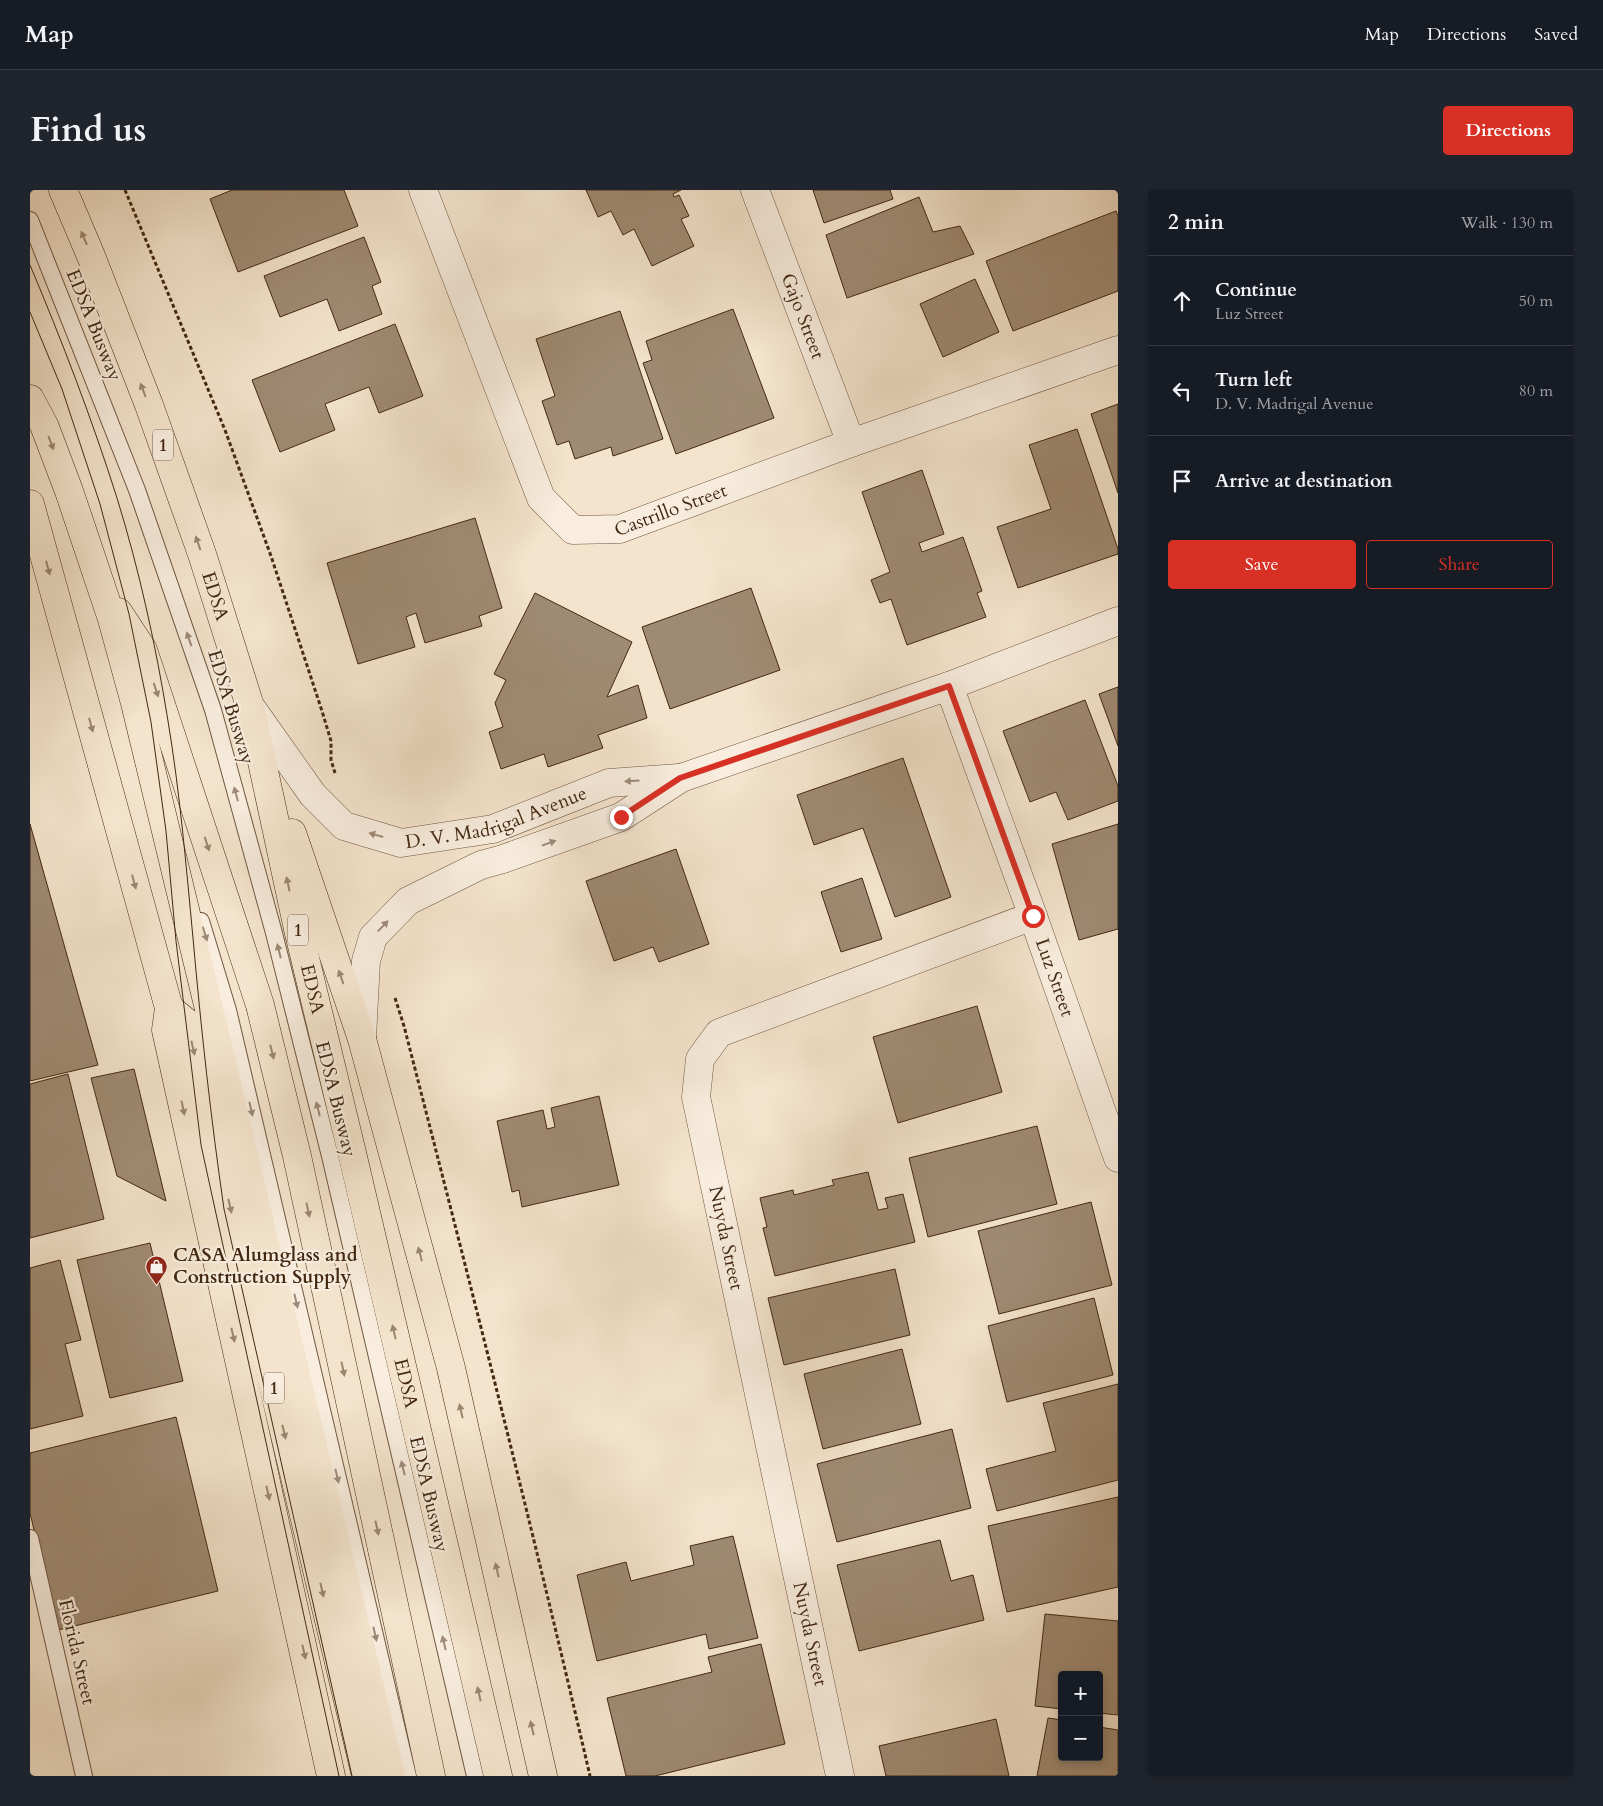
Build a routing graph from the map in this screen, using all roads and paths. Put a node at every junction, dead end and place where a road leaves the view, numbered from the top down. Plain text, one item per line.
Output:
1 (63, 190) edge
2 (125, 190) edge
3 (423, 190) edge
4 (755, 190) edge
5 (30, 220) edge
6 (1118, 350) edge
7 (30, 399) edge
8 (852, 443) junction
9 (30, 504) edge
10 (101, 586) junction
11 (1118, 621) edge
12 (949, 686) junction
13 (250, 706) junction
14 (336, 776) dead end
15 (680, 778) junction
16 (1033, 916) junction
17 (393, 992) dead end
18 (219, 1011) junction
19 (362, 1039) junction
20 (341, 1154) junction
21 (1118, 1158) edge
22 (237, 1290) junction
23 (30, 1538) edge
24 (84, 1776) edge
25 (331, 1776) edge
26 (366, 1776) edge
27 (391, 1776) edge
28 (408, 1776) edge
29 (431, 1776) edge
30 (475, 1776) edge
31 (498, 1776) edge
32 (543, 1776) edge
33 (590, 1776) edge
34 (840, 1776) edge

13 -> 1 highway, EDSA / 1
2 - 14 path
3 - 8 street, Castrillo Street
4 - 8 street, Gajo Street
20 -> 5 lane, EDSA Busway
6 - 8 street, Castrillo Street
7 -> 10 highway, 1
9 -> 22 highway, 1
10 -> 18 highway, 1
10 -> 29 highway
11 - 12 street, D. V. Madrigal Avenue
12 - 15 street, D. V. Madrigal Avenue
12 - 16 street, Luz Street
15 -> 13 street, D. V. Madrigal Avenue
19 -> 13 highway, 1
20 -> 13 highway, EDSA / 1
19 -> 15 street, D. V. Madrigal Avenue
16 - 21 street, Luz Street
16 - 34 street, Nuyda Street
17 - 33 path
18 -> 27 highway, 1
18 -> 28 lane
32 -> 19 highway, 1
30 -> 20 lane, EDSA Busway
31 -> 20 highway, EDSA / 1
22 -> 25 highway, 1
22 -> 26 highway, 1
23 - 24 lane, Florida Street

